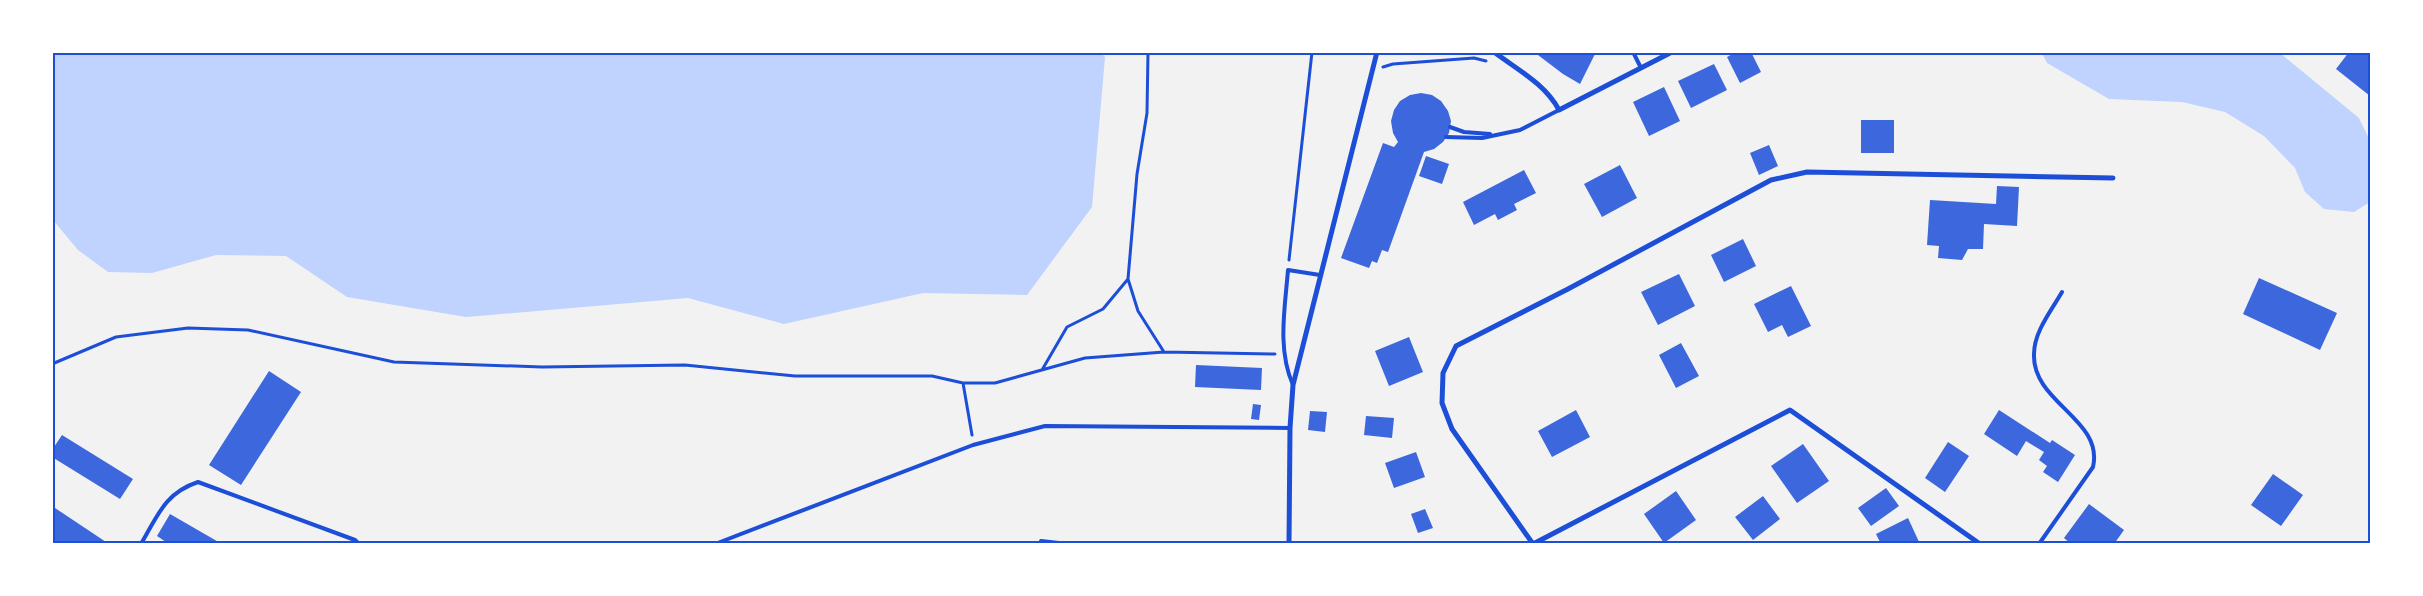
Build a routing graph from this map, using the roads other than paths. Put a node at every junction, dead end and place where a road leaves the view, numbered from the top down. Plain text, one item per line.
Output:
1 (1378, 52) edge
2 (1494, 52) edge
3 (1632, 52) edge
4 (1672, 52) edge
5 (1641, 68) junction
6 (1559, 110) junction
7 (1450, 127) dead end
8 (1500, 134) junction
9 (1446, 137) dead end
10 (2113, 178) dead end
11 (1320, 275) junction
12 (2062, 292) dead end
13 (1293, 385) junction
14 (1290, 428) junction
15 (1041, 541) dead end
16 (141, 544) edge
17 (359, 544) edge
18 (715, 544) edge
19 (1068, 544) edge
20 (1289, 544) edge
21 (1533, 544) edge
22 (1980, 544) edge
23 (2039, 544) edge

1 - 11 street
2 - 6 street
3 - 5 lane
4 - 5 street
5 - 6 street
6 - 8 lane
7 - 8 lane
8 - 9 lane
10 - 21 street
11 - 13 street
11 - 13 lane
12 - 23 lane
13 - 14 street
14 - 18 lane
14 - 20 street
15 - 19 lane
16 - 17 lane
21 - 22 street

